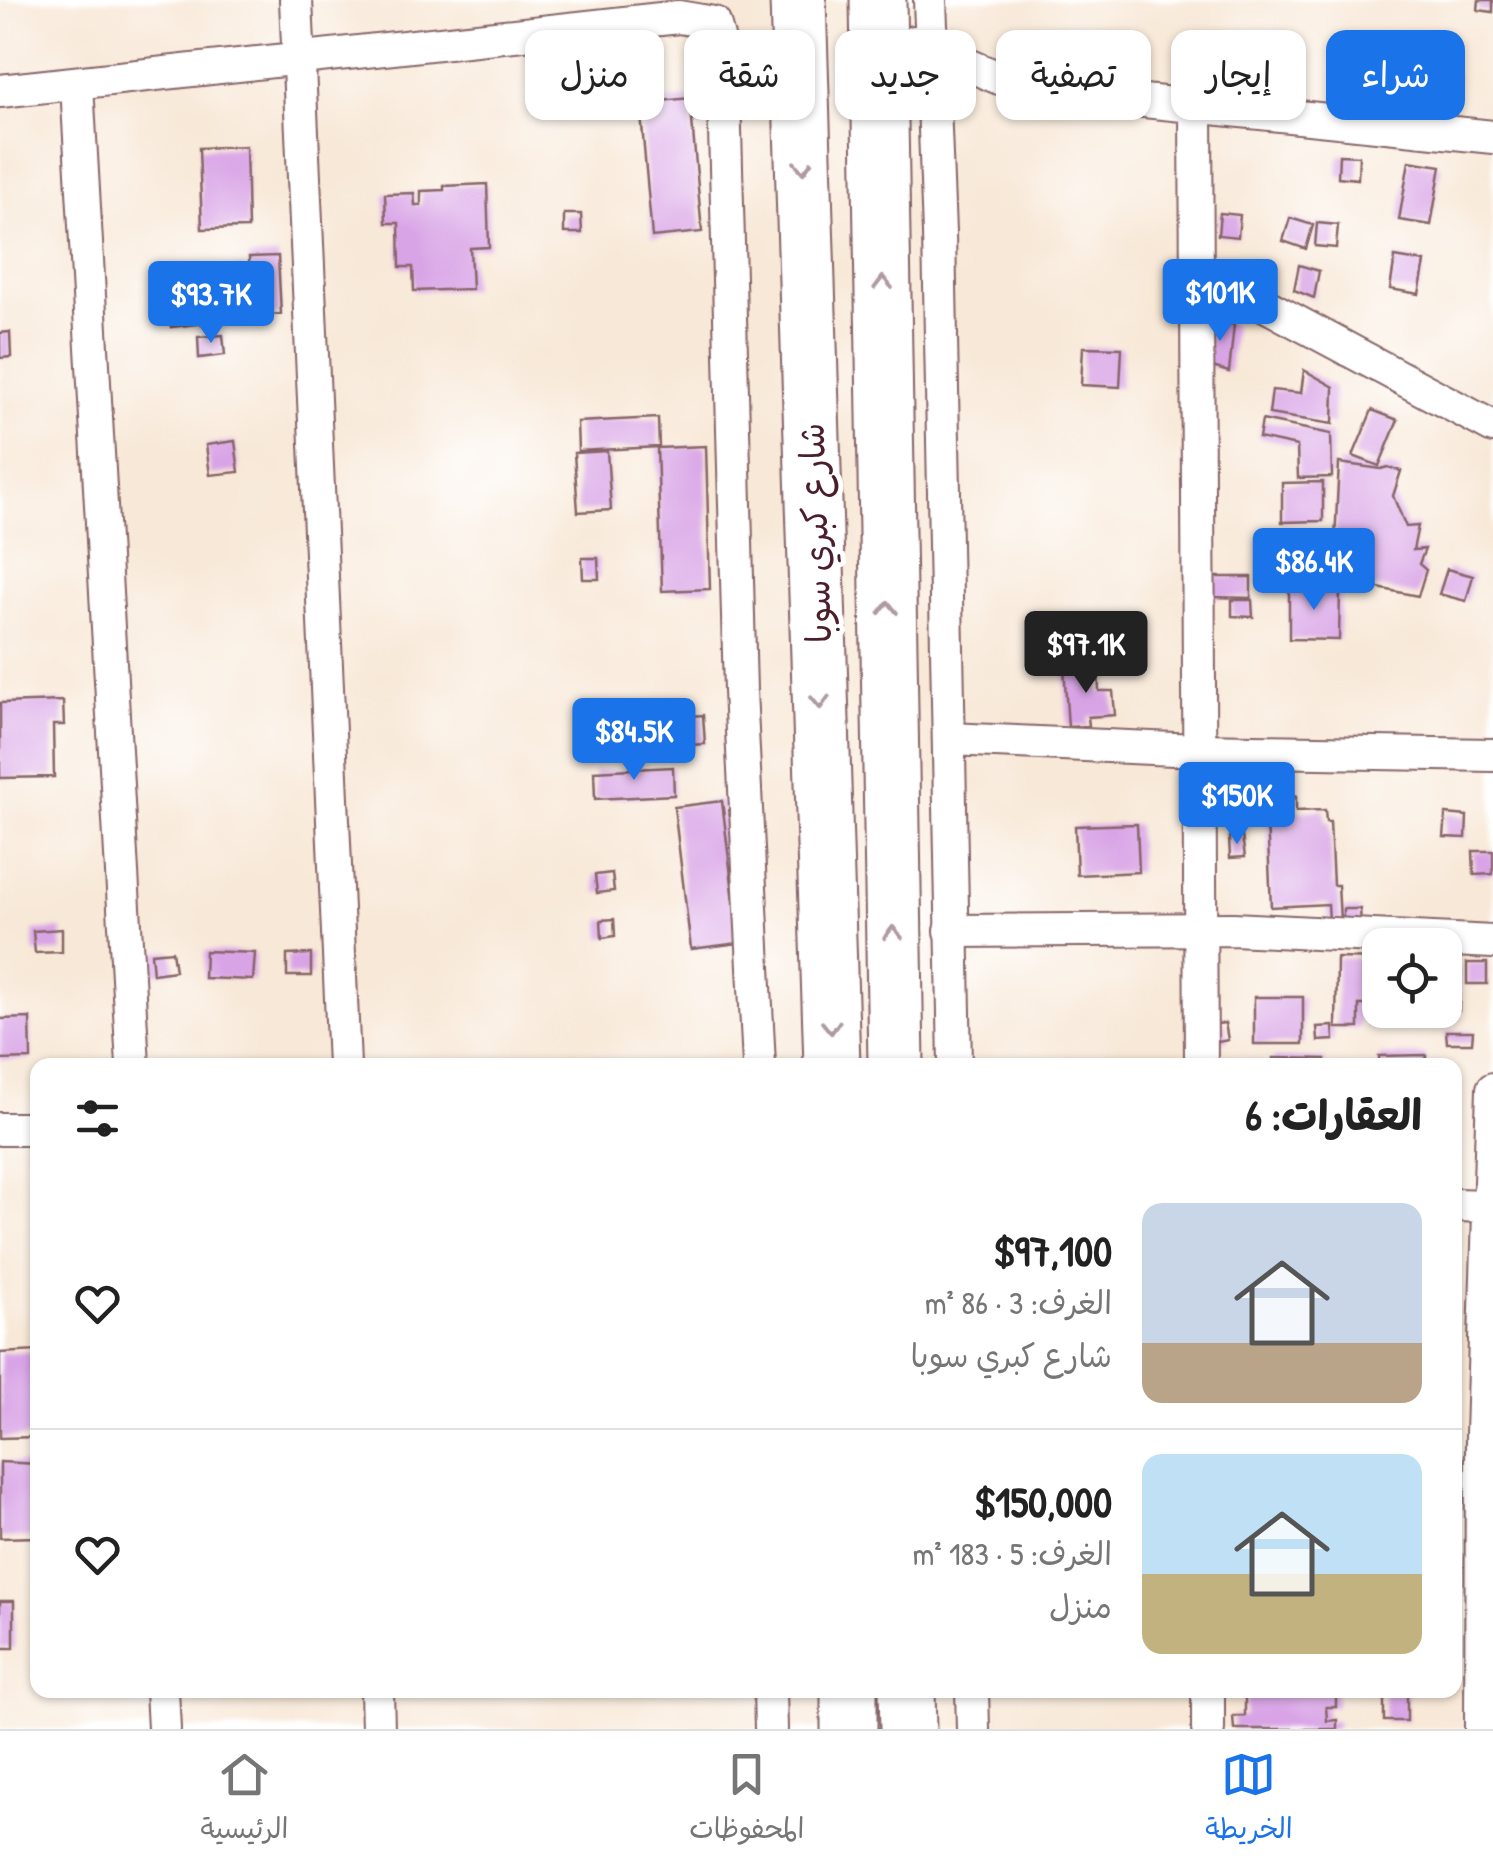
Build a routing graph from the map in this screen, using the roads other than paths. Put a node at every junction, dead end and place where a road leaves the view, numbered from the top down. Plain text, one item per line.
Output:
1 (296, 0) edge
2 (798, 0) edge
3 (930, 0) edge
4 (878, 13) edge
5 (902, 30) edge
6 (930, 30) edge
7 (298, 60) junction
8 (976, 69) edge
9 (77, 85) junction
10 (0, 91) edge
11 (1171, 103) edge
12 (1306, 116) edge
13 (933, 120) edge
14 (1196, 120) edge
15 (1493, 136) edge
16 (1196, 268) junction
17 (1493, 427) edge
18 (949, 739) junction
19 (1197, 750) junction
20 (1493, 755) edge
21 (1200, 929) junction
22 (951, 931) junction
23 (1493, 942) edge
24 (133, 1058) edge
25 (344, 1058) edge
26 (759, 1058) edge
27 (832, 1058) edge
28 (896, 1058) edge
29 (955, 1058) edge
30 (1201, 1058) edge
31 (1493, 1089) edge
32 (0, 1129) edge
33 (30, 1129) edge
34 (1471, 1206) edge
35 (1488, 1433) edge
36 (162, 1698) edge
37 (377, 1698) edge
38 (770, 1698) edge
39 (848, 1698) edge
40 (907, 1698) edge
41 (972, 1698) edge
42 (1208, 1698) edge
43 (164, 1729) edge
44 (378, 1729) edge
45 (771, 1729) edge
46 (849, 1729) edge
47 (908, 1729) edge
48 (972, 1729) edge
49 (1208, 1729) edge
50 (1482, 1729) edge

1 - 7 street
2 -> 27 highway, شارع كبري سوبا
3 - 6 street
4 - 5 street
28 -> 4 highway, شارع كبري سوبا
7 - 9 street
7 - 25 street
7 - 26 street
8 - 11 street
9 - 10 street
9 - 24 street
12 - 15 street
13 - 18 street
14 - 16 street
16 - 17 street
16 - 19 street
18 - 19 street
18 - 22 street
19 - 20 street
19 - 21 street
21 - 22 street
21 - 23 street
21 - 30 street
22 - 29 street
31 - 34 street
32 - 33 street
34 - 35 street
35 - 50 street
36 - 43 street
37 - 44 street
38 - 45 street
39 - 46 highway
40 - 47 highway
41 - 48 street
42 - 49 street

